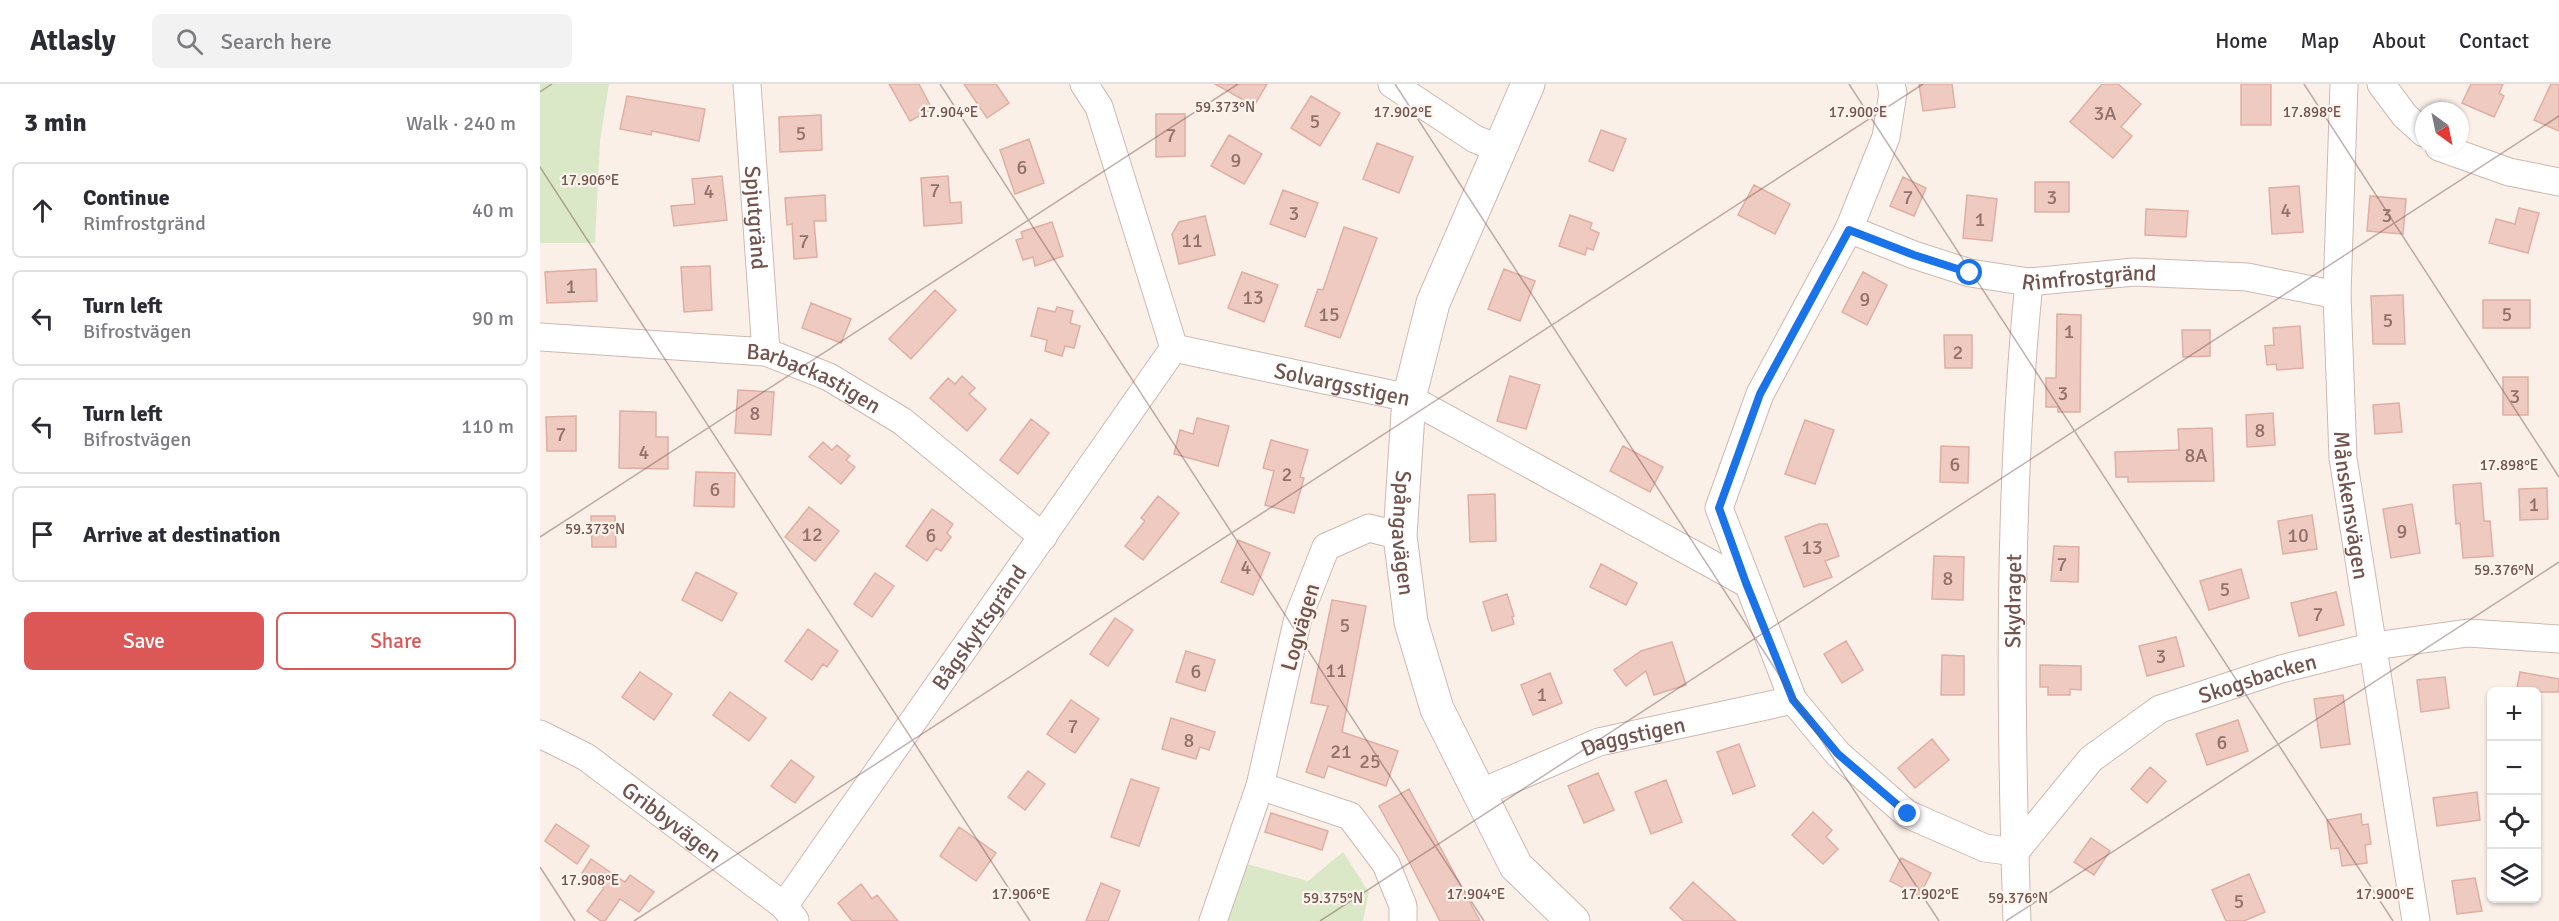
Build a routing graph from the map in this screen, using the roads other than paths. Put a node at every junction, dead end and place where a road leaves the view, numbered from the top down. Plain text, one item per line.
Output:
1 (747, 84) edge
2 (1084, 84) edge
3 (1392, 84) edge
4 (1528, 84) edge
5 (1891, 84) edge
6 (2344, 84) edge
7 (2381, 84) edge
8 (2415, 125) edge
9 (1500, 148) junction
10 (2464, 156) edge
11 (2559, 182) edge
12 (1849, 230) junction
13 (2029, 282) junction
14 (2337, 295) junction
15 (540, 337) edge
16 (1174, 348) junction
17 (766, 352) junction
18 (1409, 398) junction
19 (1400, 536) junction
20 (1043, 537) junction
21 (1746, 583) junction
22 (2559, 639) edge
23 (2374, 646) junction
24 (1793, 700) junction
25 (540, 734) edge
26 (1260, 786) junction
27 (1480, 793) junction
28 (2015, 852) junction
29 (790, 914) edge
30 (1213, 921) edge
31 (1403, 921) edge
32 (1573, 921) edge
33 (2017, 921) edge
34 (2416, 921) edge

1 - 17 street, Spjutgränd
2 - 16 street
3 - 9 street
4 - 9 street, Spångavägen
5 - 12 street
6 - 14 street, Månskensvägen
7 - 8 street
9 - 18 street, Spångavägen
10 - 11 street
12 - 13 street, Rimfrostgränd
12 - 21 street
13 - 14 street, Rimfrostgränd
13 - 28 street, Skydraget
14 - 23 street, Månskensvägen
15 - 17 street, Barbackastigen
16 - 18 street, Solvargsstigen
16 - 20 street, Bågskyttsgränd
17 - 20 street, Barbackastigen
18 - 19 street, Spångavägen
18 - 21 street, Solvargsstigen
19 - 26 street, Logvägen
19 - 27 street, Spångavägen
20 - 29 street, Bågskyttsgränd
21 - 24 street
22 - 23 street, Skogsbacken
23 - 28 street, Skogsbacken
23 - 34 street, Månskensvägen
24 - 27 street, Daggstigen
24 - 28 street
25 - 29 street, Gribbyvägen
26 - 30 street, Logvägen
26 - 31 street
27 - 32 street, Spångavägen
28 - 33 street, Skydraget

